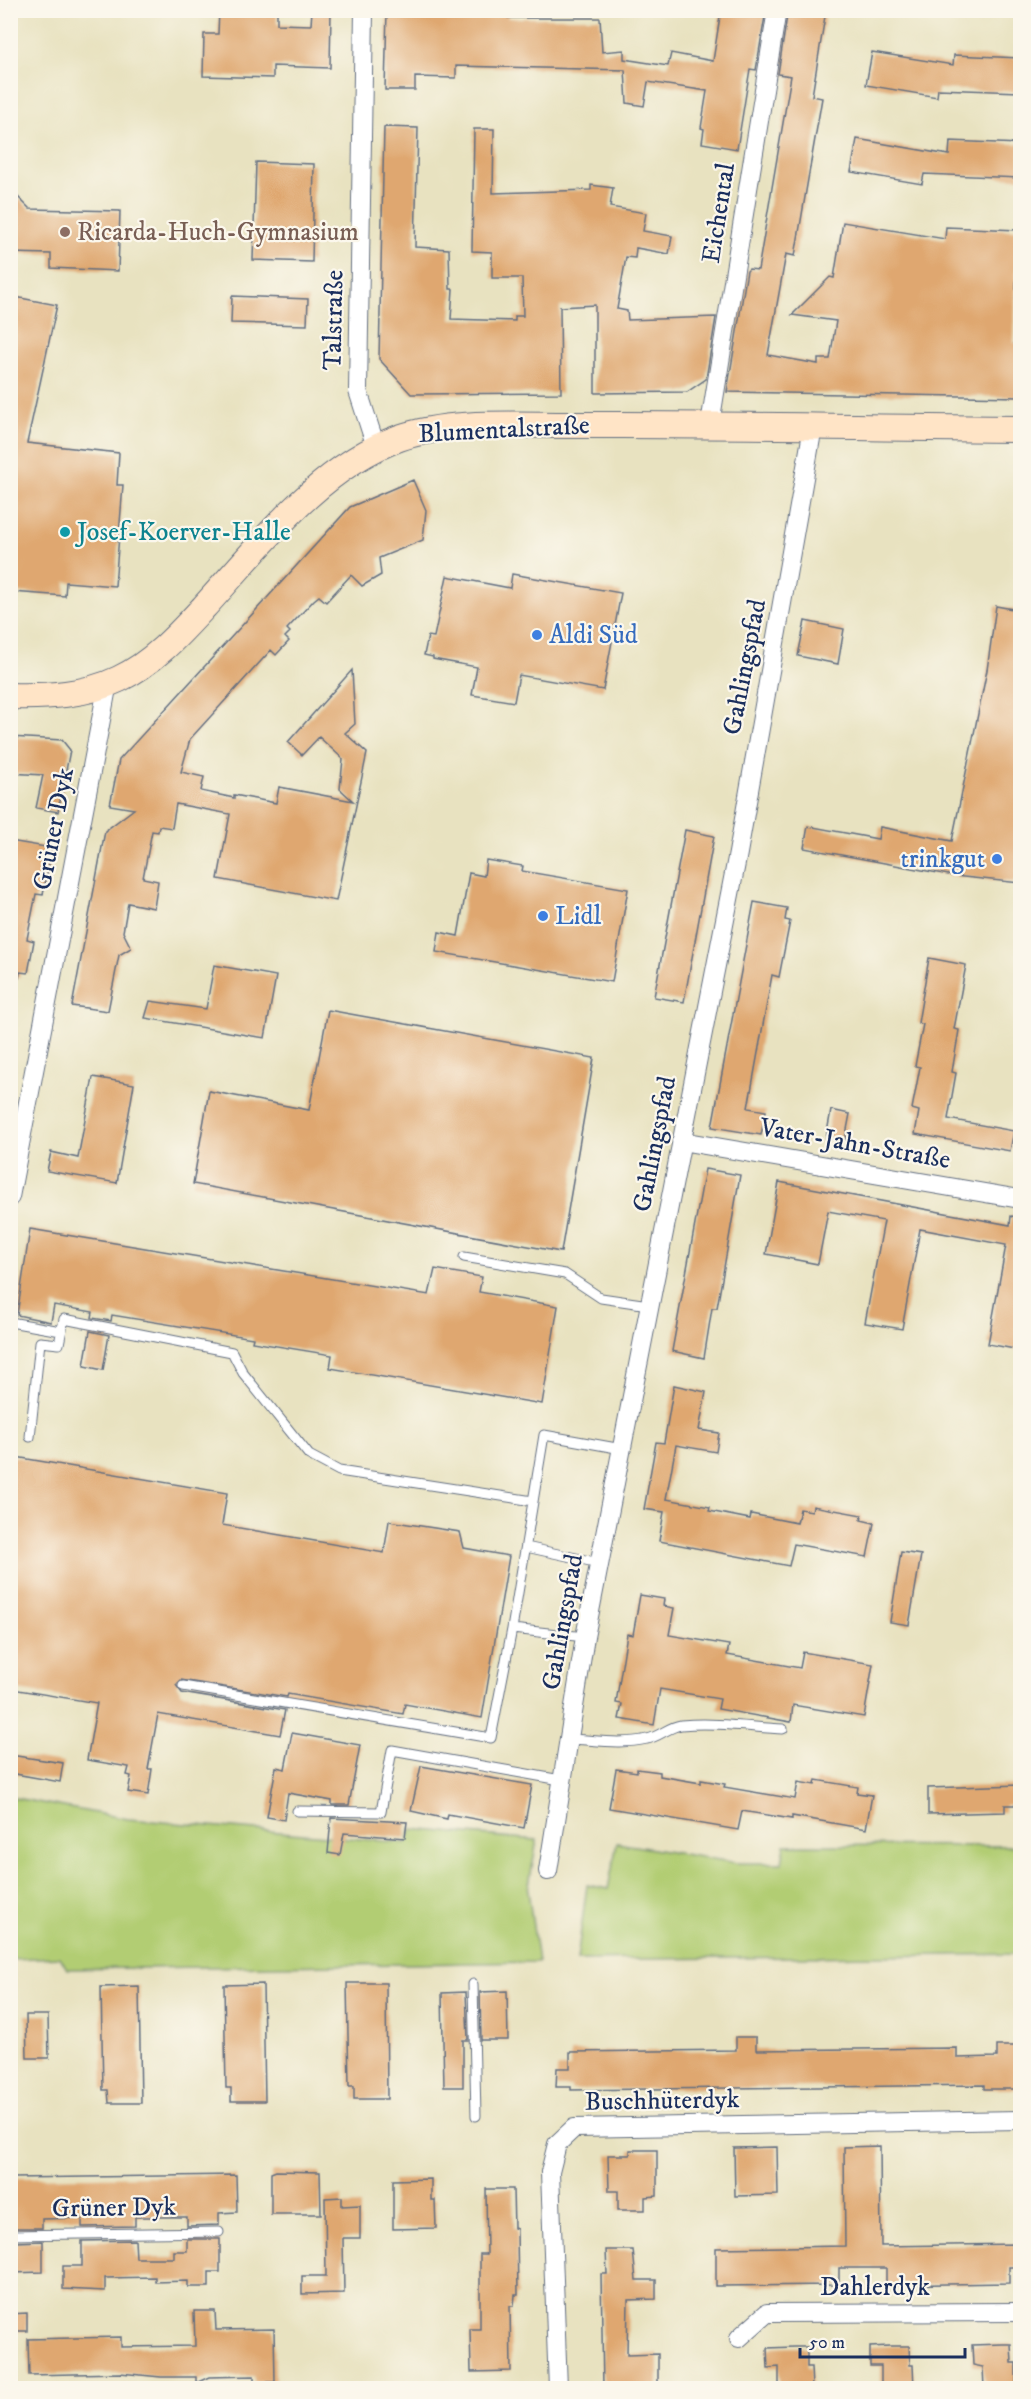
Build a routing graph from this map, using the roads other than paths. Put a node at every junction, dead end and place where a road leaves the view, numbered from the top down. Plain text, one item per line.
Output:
1 (364, 10) edge
2 (777, 10) edge
3 (710, 424) junction
4 (813, 427) junction
5 (1020, 429) edge
6 (376, 447) junction
7 (108, 683) junction
8 (10, 696) edge
9 (681, 1141) junction
10 (10, 1197) edge
11 (1020, 1199) edge
12 (464, 1257) dead end
13 (649, 1305) junction
14 (10, 1322) edge
15 (61, 1331) junction
16 (30, 1437) dead end
17 (622, 1449) junction
18 (533, 1501) junction
19 (526, 1547) junction
20 (599, 1563) junction
21 (512, 1629) junction
22 (585, 1637) junction
23 (183, 1686) dead end
24 (783, 1729) dead end
25 (568, 1739) junction
26 (561, 1780) junction
27 (297, 1810) dead end
28 (548, 1871) dead end
29 (473, 1984) dead end
30 (476, 2116) dead end
31 (1020, 2120) edge
32 (219, 2232) dead end
33 (10, 2235) edge
34 (1020, 2312) edge
35 (739, 2338) dead end
36 (558, 2388) edge

1 - 6 street, Talstraße
2 - 3 street, Eichental
3 - 4 main road, Blumentalstraße
3 - 6 main road, Blumentalstraße
4 - 5 main road, Blumentalstraße
4 - 9 street, Gahlingspfad
6 - 7 main road, Blumentalstraße
7 - 8 main road, Blumentalstraße
7 - 10 street, Grüner Dyk
9 - 11 street, Vater-Jahn-Straße
9 - 13 street, Gahlingspfad
12 - 13 lane
13 - 17 street, Gahlingspfad
14 - 15 lane
15 - 16 lane
15 - 18 lane
17 - 18 lane
17 - 20 street, Gahlingspfad
18 - 19 lane
19 - 20 lane
19 - 21 lane
20 - 22 street, Gahlingspfad
21 - 22 lane
21 - 23 lane
22 - 25 street, Gahlingspfad
24 - 25 lane
25 - 26 street, Gahlingspfad
26 - 27 lane
26 - 28 street, Gahlingspfad
29 - 30 lane
31 - 36 street, Buschhüterdyk
32 - 33 lane, Grüner Dyk
34 - 35 street, Dahlerdyk

